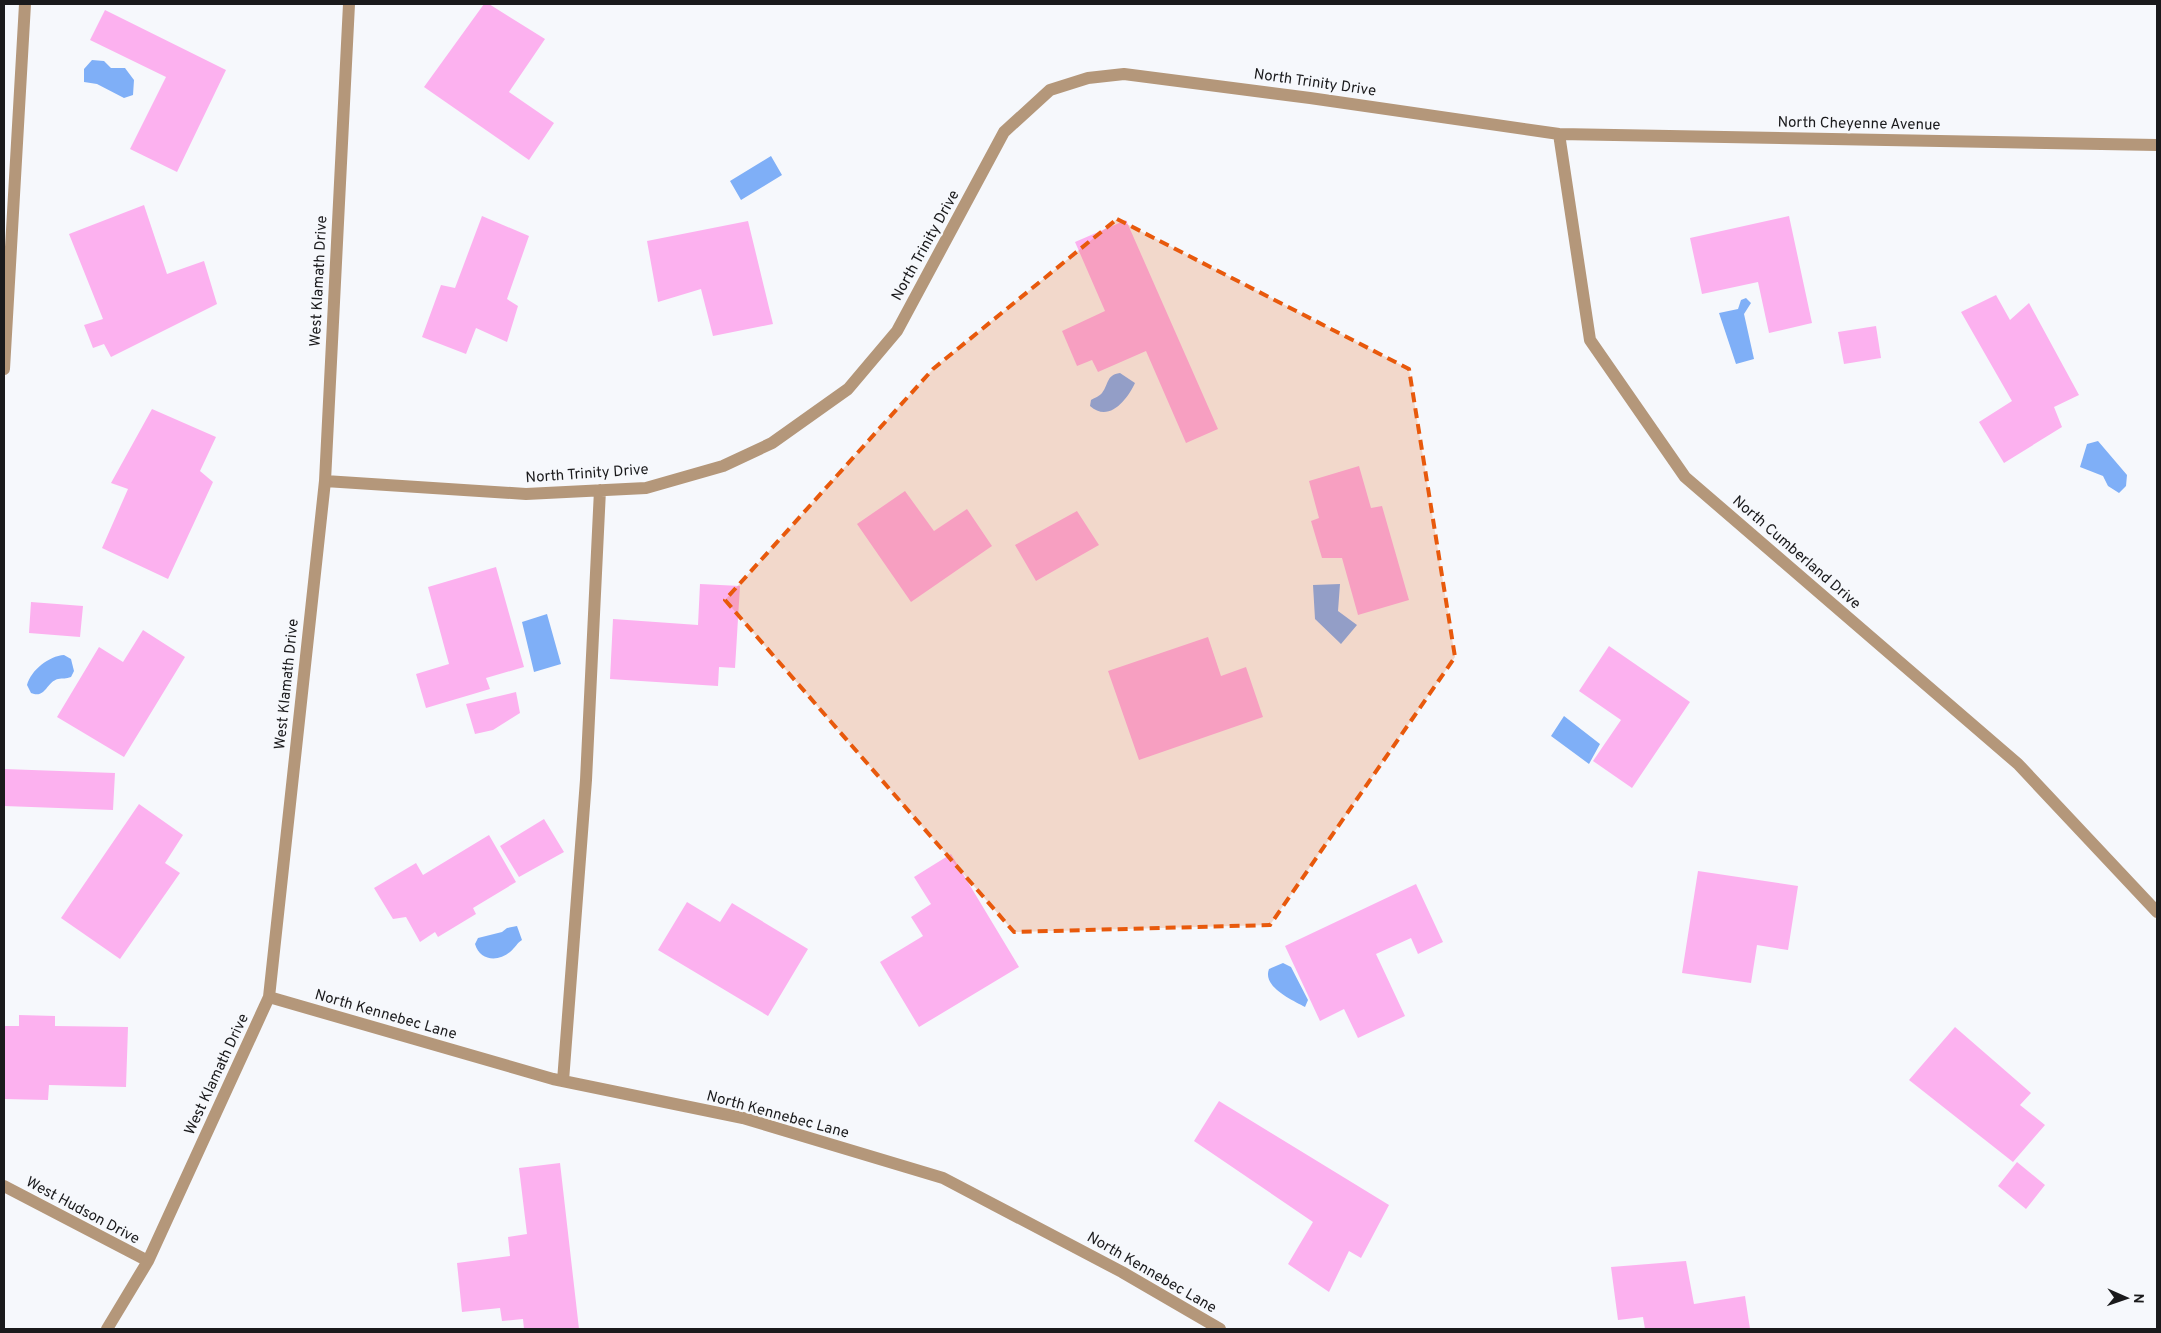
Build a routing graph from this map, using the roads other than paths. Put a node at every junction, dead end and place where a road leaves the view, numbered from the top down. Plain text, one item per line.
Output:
1 (25, 4) edge
2 (349, 4) edge
3 (1560, 134) junction
4 (2157, 145) edge
5 (4, 369) edge
6 (324, 481) junction
7 (600, 490) junction
8 (2157, 912) edge
9 (269, 998) junction
10 (562, 1081) junction
11 (4, 1186) edge
12 (148, 1261) junction
13 (107, 1329) edge
14 (1220, 1329) edge

1 - 5 street
2 - 6 street, West Klamath Drive
3 - 4 street, North Cheyenne Avenue
3 - 7 street, North Trinity Drive
3 - 8 street, North Cumberland Drive
6 - 7 street, North Trinity Drive
6 - 9 street, West Klamath Drive
7 - 10 street
9 - 10 street, North Kennebec Lane
9 - 12 street, West Klamath Drive
10 - 14 street, North Kennebec Lane
11 - 12 street, West Hudson Drive
12 - 13 street, West Klamath Drive

